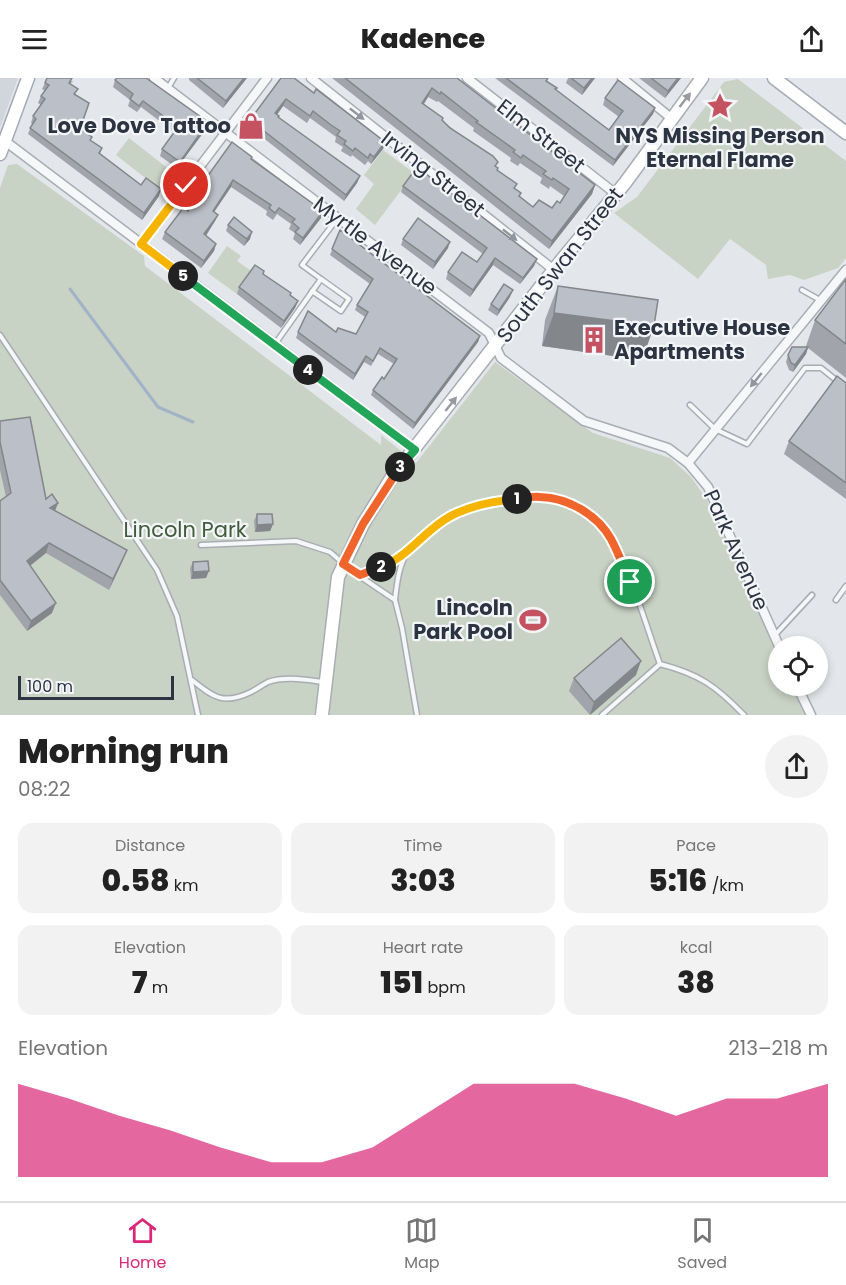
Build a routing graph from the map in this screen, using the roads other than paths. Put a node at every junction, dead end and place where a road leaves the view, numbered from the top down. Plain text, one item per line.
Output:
1 (28, 78) edge
2 (154, 78) edge
3 (174, 78) edge
4 (267, 78) edge
5 (311, 78) edge
6 (467, 78) edge
7 (622, 78) edge
8 (702, 78) edge
9 (774, 78) edge
10 (168, 88) junction
11 (671, 118) junction
12 (226, 133) junction
13 (846, 133) edge
14 (5, 141) junction
15 (0, 154) edge
16 (616, 194) junction
17 (338, 218) junction
18 (141, 244) junction
19 (554, 270) junction
20 (846, 270) edge
21 (321, 279) junction
22 (802, 290) dead end
23 (312, 291) junction
24 (821, 301) junction
25 (0, 336) edge
26 (274, 345) junction
27 (494, 347) junction
28 (846, 388) edge
29 (690, 405) dead end
30 (584, 421) joint
31 (716, 429) junction
32 (415, 450) junction
33 (688, 462) junction
34 (201, 545) dead end
35 (410, 548) junction
36 (343, 564) junction
37 (360, 575) junction
38 (846, 586) edge
39 (812, 595) dead end
40 (395, 600) junction
41 (836, 600) dead end
42 (774, 636) edge
43 (775, 636) edge
44 (660, 664) junction
45 (192, 679) junction
46 (326, 682) junction
47 (802, 696) edge
48 (198, 715) edge
49 (322, 715) edge
50 (417, 715) edge
51 (602, 715) edge
52 (744, 715) edge
53 (811, 715) edge

1 - 14 street
2 - 10 street, Myrtle Avenue
3 - 10 lane
4 - 12 street
5 -> 19 street, Irving Street
6 - 16 street, Elm Street
7 - 11 street
11 -> 8 street, South Swan Street
9 - 13 street
10 - 12 street, Myrtle Avenue
11 - 16 street, South Swan Street
12 - 17 street, Myrtle Avenue
12 - 18 street
14 - 15 street
14 - 18 street
16 - 19 street, South Swan Street
17 - 21 lane
17 - 27 street, Myrtle Avenue
18 - 26 street
19 - 27 street, South Swan Street
20 - 24 street
21 - 23 lane
21 - 23 lane
22 - 24 lane
23 - 26 lane
24 -> 31 street
25 - 45 lane
26 - 32 street
27 - 30 street, Myrtle Avenue
32 -> 27 street, South Swan Street
28 - 31 lane
29 - 31 lane
30 - 33 street, Park Avenue
31 - 33 street
32 - 36 street, South Swan Street
33 - 42 street, Park Avenue
34 - 36 lane
35 - 37 lane
35 - 40 lane
35 - 44 lane
36 - 37 lane
36 - 46 street, South Swan Street
37 - 40 lane
38 - 41 lane
39 - 43 lane
40 - 50 lane
44 - 51 lane
44 - 52 lane
45 - 46 lane
45 - 48 lane
46 - 49 street, South Swan Street
47 - 53 street

